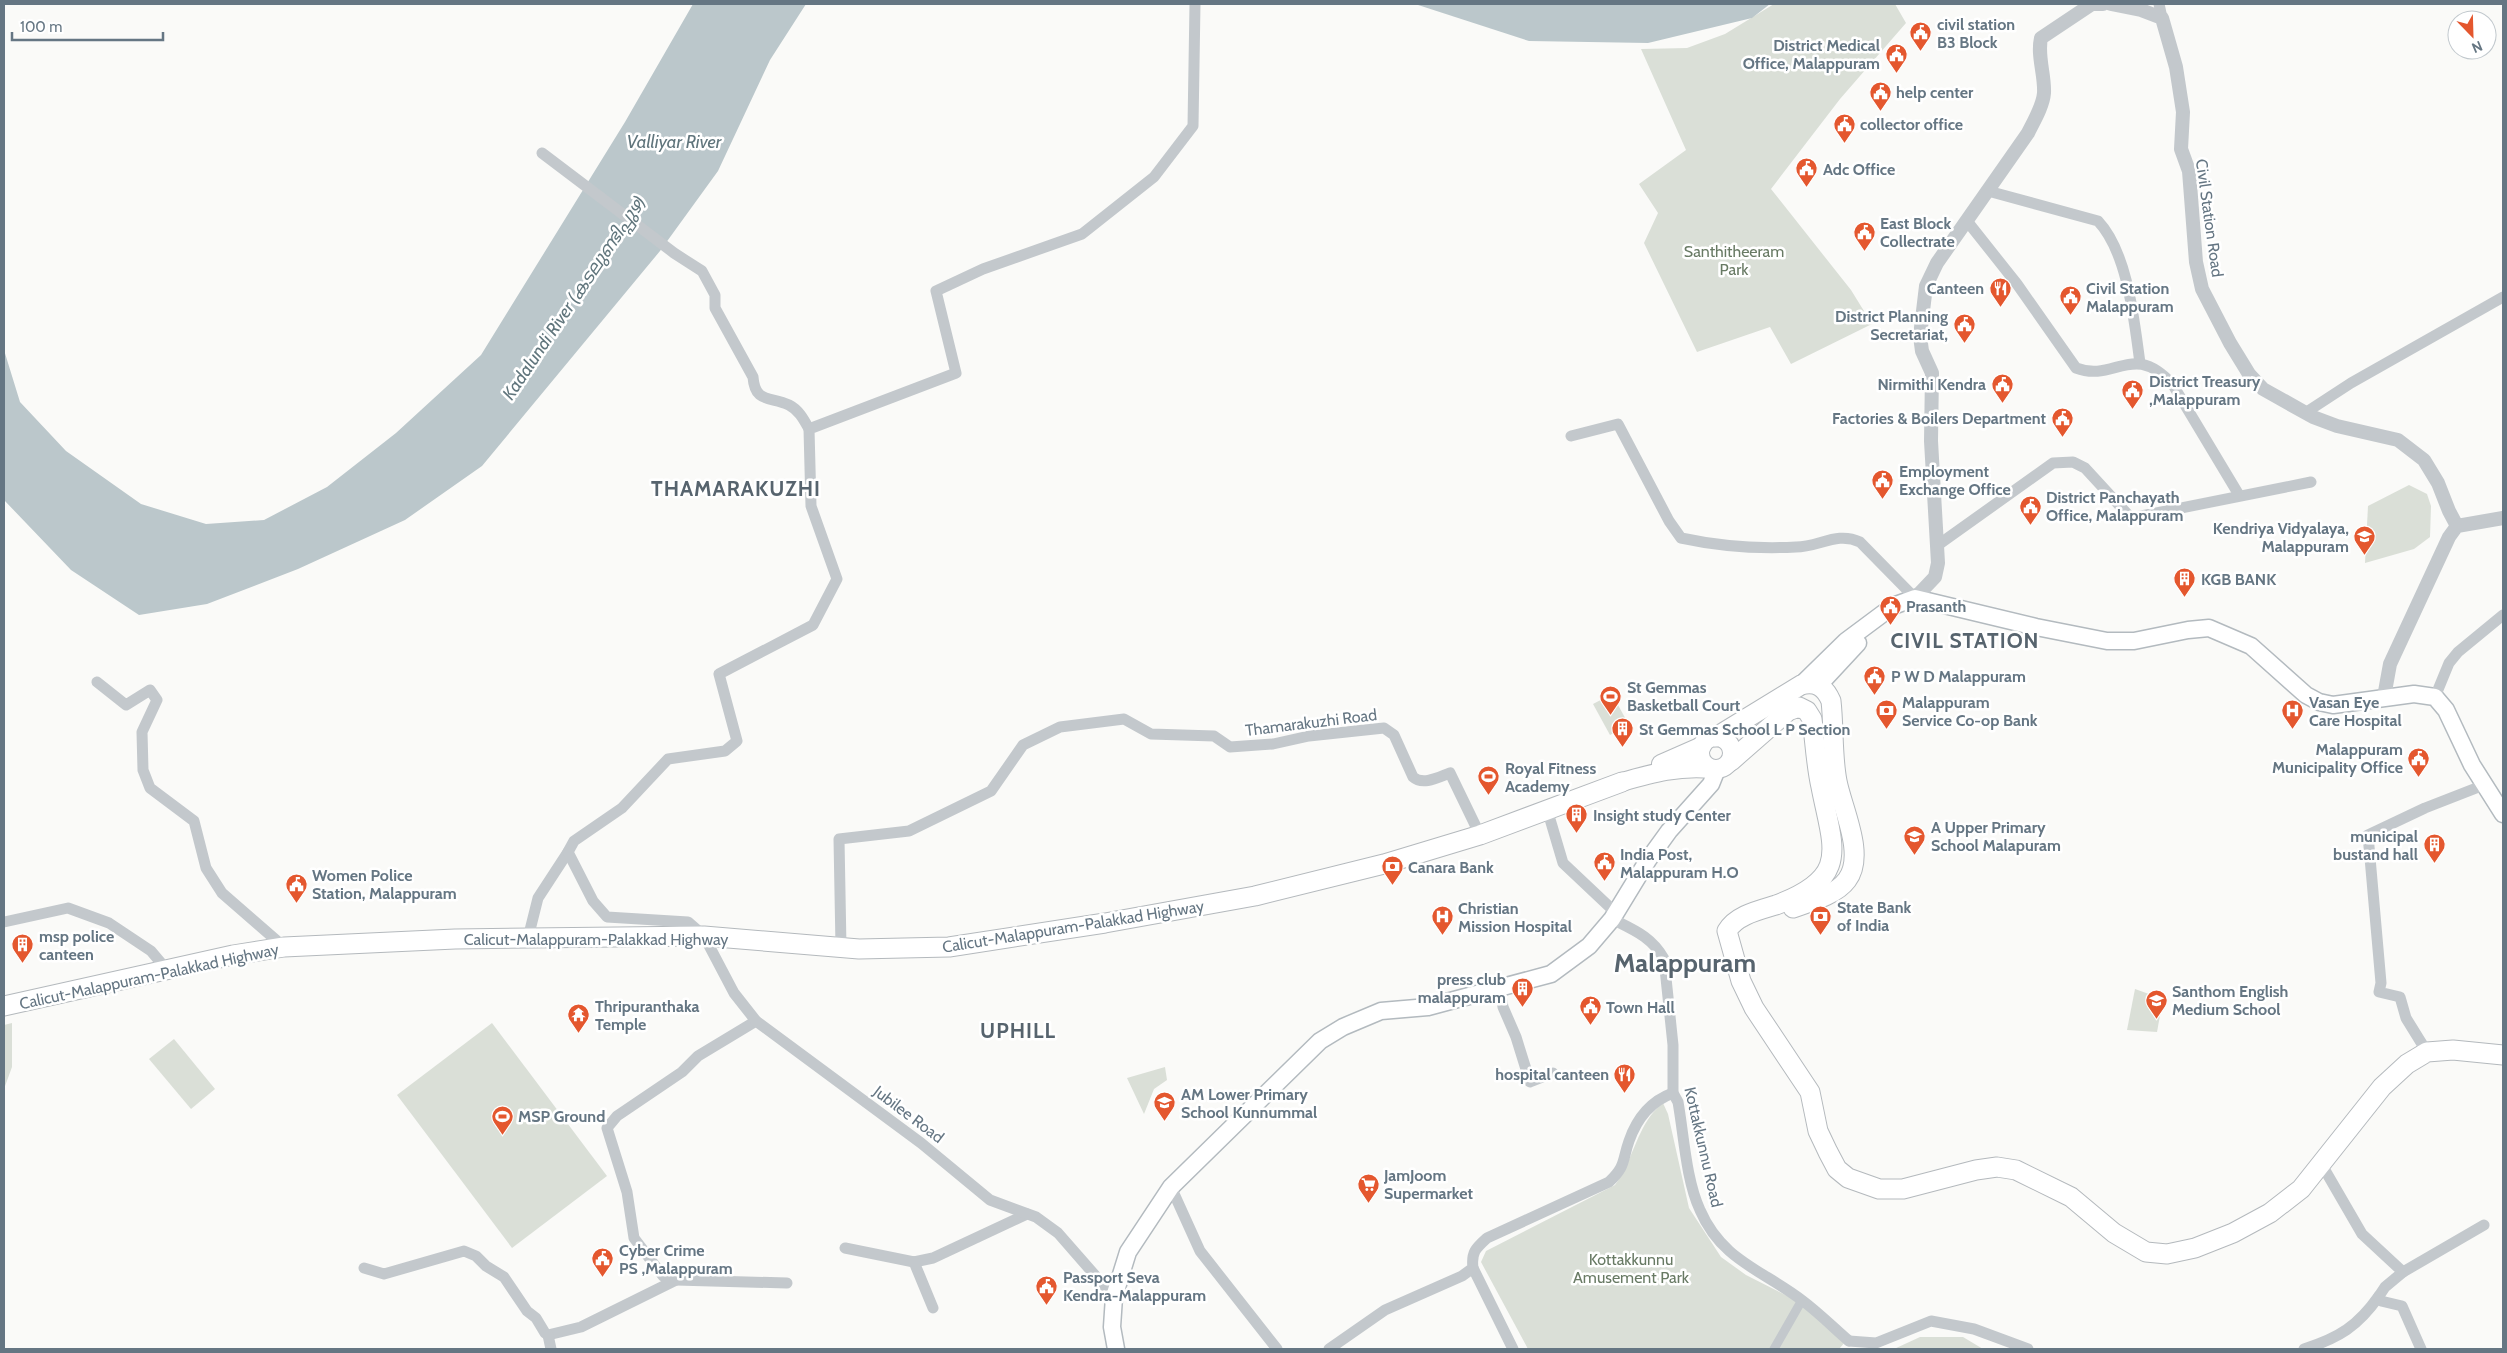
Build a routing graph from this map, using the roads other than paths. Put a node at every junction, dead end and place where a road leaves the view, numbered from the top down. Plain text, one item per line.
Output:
1 (1195, 4) edge
2 (2092, 4) edge
3 (2103, 4) edge
4 (2111, 4) edge
5 (2160, 11) edge
6 (542, 153) dead end
7 (1988, 191) junction
8 (1967, 221) junction
9 (2503, 297) edge
10 (2140, 363) junction
11 (2305, 413) junction
12 (809, 429) junction
13 (1571, 436) dead end
14 (2311, 482) dead end
15 (2238, 496) junction
16 (2503, 518) edge
17 (2457, 526) junction
18 (1938, 545) junction
19 (1915, 598) junction
20 (2503, 615) edge
21 (97, 682) dead end
22 (1810, 685) junction
23 (2384, 697) junction
24 (2435, 697) junction
25 (1709, 742) junction
26 (1720, 766) junction
27 (1622, 782) junction
28 (2484, 785) junction
29 (1547, 809) junction
30 (2503, 814) edge
31 (1480, 835) junction
32 (568, 852) junction
33 (1614, 916) junction
34 (4, 922) edge
35 (704, 936) junction
36 (528, 938) junction
37 (284, 947) junction
38 (840, 947) junction
39 (1731, 947) junction
40 (167, 970) junction
41 (1500, 988) junction
42 (4, 1006) edge
43 (756, 1021) junction
44 (2427, 1052) junction
45 (2503, 1055) edge
46 (1553, 1073) dead end
47 (1673, 1092) junction
48 (2322, 1165) junction
49 (1171, 1187) junction
50 (1027, 1214) junction
51 (2484, 1225) dead end
52 (845, 1248) dead end
53 (914, 1262) junction
54 (364, 1268) dead end
55 (1474, 1268) junction
56 (2403, 1272) junction
57 (676, 1280) junction
58 (787, 1283) dead end
59 (2379, 1296) junction
60 (1114, 1297) junction
61 (1802, 1300) junction
62 (932, 1308) dead end
63 (548, 1335) junction
64 (1845, 1345) edge
65 (551, 1349) edge
66 (1116, 1349) edge
67 (1277, 1349) edge
68 (1329, 1349) edge
69 (1513, 1349) edge
70 (1774, 1349) edge
71 (2028, 1349) edge
72 (2304, 1349) edge
73 (2421, 1349) edge

1 - 12 street
2 - 3 street
2 - 7 street
4 - 5 street, Civil Station Road
5 - 11 street, Civil Station Road
6 - 12 street
7 - 8 street
7 - 10 street
8 - 10 street
8 - 18 street
9 - 11 street
10 - 15 street
11 - 17 street, Civil Station Road
12 - 32 street
13 - 19 street
14 - 15 street
15 - 18 street
16 - 17 street
17 - 23 street
18 - 19 street
19 - 22 main road
19 - 23 main road
20 - 24 street
21 - 37 street
22 - 25 highway, Calicut-Malappuram-Palakkad Highway
22 - 39 highway
23 - 24 main road
24 - 28 main road
25 - 26 main road
25 - 26 main road
25 - 27 main road, Calicut-Malappuram-Palakkad Highway
26 - 27 main road, Calicut-Malappuram-Palakkad Highway
26 - 33 main road
26 - 39 highway
27 - 29 highway, Calicut-Malappuram-Palakkad Highway
28 - 30 main road
28 - 44 street
29 - 31 highway, Calicut-Malappuram-Palakkad Highway
29 - 33 street, Kottakkunnu Road
31 - 38 highway, Calicut-Malappuram-Palakkad Highway
31 - 38 street, Thamarakuzhi Road
32 - 35 street
32 - 36 street
33 - 41 main road
33 - 47 street, Kottakkunnu Road
34 - 40 street
35 - 36 highway, Calicut-Malappuram-Palakkad Highway
35 - 38 highway, Calicut-Malappuram-Palakkad Highway
35 - 43 street, Jubilee Road
36 - 37 highway, Calicut-Malappuram-Palakkad Highway
37 - 40 highway, Calicut-Malappuram-Palakkad Highway
39 - 48 highway
40 - 42 highway, Calicut-Malappuram-Palakkad Highway
41 - 46 street
41 - 49 main road
43 - 50 street, Jubilee Road
43 - 57 street
44 - 45 highway
44 - 48 highway
47 - 55 street
47 - 61 street, Kottakkunnu Road
48 - 56 street
49 - 60 main road
49 - 67 street
50 - 53 street
50 - 60 street, Jubilee Road
51 - 56 street
52 - 53 street
53 - 62 street
54 - 63 street
55 - 68 street
55 - 69 street
56 - 59 street
57 - 58 street
57 - 63 street
59 - 72 street
59 - 73 street
60 - 66 main road
61 - 64 street, Kottakkunnu Road
61 - 70 street
63 - 65 street
64 - 71 street

